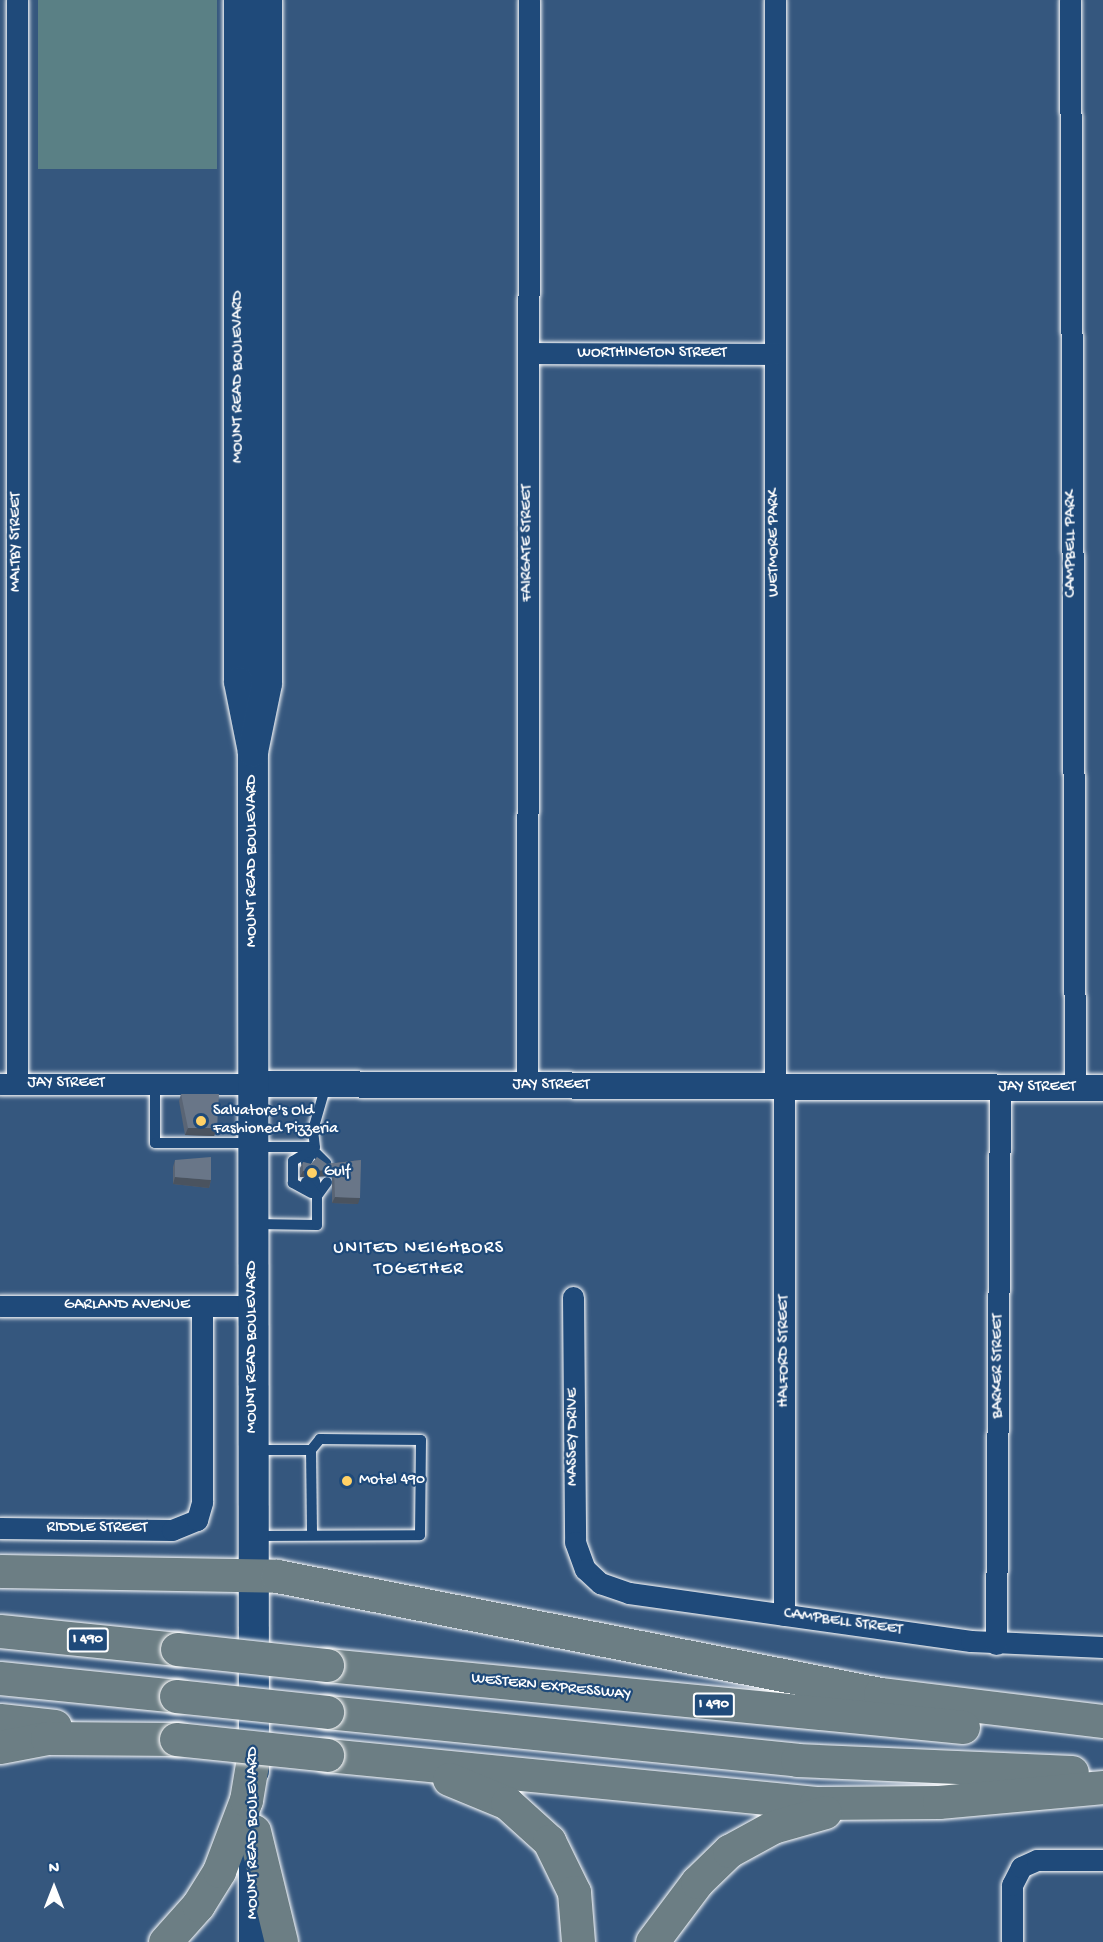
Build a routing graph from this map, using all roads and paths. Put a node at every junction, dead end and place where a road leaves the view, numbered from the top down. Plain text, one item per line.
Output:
1 (17, 0) edge
2 (239, 0) edge
3 (267, 0) edge
4 (529, 0) edge
5 (775, 0) edge
6 (1070, 0) edge
7 (8, 169) edge
8 (528, 353) junction
9 (775, 354) junction
10 (8, 623) edge
11 (253, 752) junction
12 (8, 849) edge
13 (8, 1084) edge
14 (155, 1084) junction
15 (253, 1084) junction
16 (326, 1085) junction
17 (527, 1086) junction
18 (779, 1087) junction
19 (1000, 1088) junction
20 (1075, 1088) junction
21 (1103, 1088) edge
22 (253, 1145) junction
23 (315, 1148) junction
24 (310, 1163) edge
25 (326, 1163) edge
26 (317, 1196) junction
27 (253, 1224) junction
28 (573, 1297) dead end
29 (0, 1306) edge
30 (202, 1306) junction
31 (253, 1306) junction
32 (253, 1450) junction
33 (311, 1450) junction
34 (0, 1528) edge
35 (312, 1535) junction
36 (254, 1536) junction
37 (0, 1571) edge
38 (254, 1574) junction
39 (589, 1574) joint
40 (784, 1615) junction
41 (0, 1631) edge
42 (996, 1644) junction
43 (1103, 1647) edge
44 (0, 1677) edge
45 (0, 1720) edge
46 (1103, 1721) edge
47 (1103, 1733) edge
48 (176, 1739) junction
49 (0, 1747) edge
50 (254, 1752) junction
51 (327, 1755) junction
52 (1103, 1772) edge
53 (1103, 1787) edge
54 (883, 1804) junction
55 (254, 1831) junction
56 (1103, 1860) edge
57 (165, 1942) edge
58 (254, 1942) edge
59 (281, 1942) edge
60 (578, 1942) edge
61 (652, 1942) edge
62 (1012, 1942) edge

1 - 7 street, MALTBY STREET
2 - 11 main road, MOUNT READ BOULEVARD
3 - 11 main road, MOUNT READ BOULEVARD
4 - 8 street, FAIRGATE STREET
5 - 9 street, WETMORE PARK
6 - 20 street, CAMPBELL PARK
7 - 10 street, MALTBY STREET
8 - 9 street, WORTHINGTON STREET
8 - 17 street, FAIRGATE STREET
9 - 18 street, WETMORE PARK
10 - 12 street, MALTBY STREET
11 - 15 main road, MOUNT READ BOULEVARD
12 - 13 street, MALTBY STREET
13 - 14 street, JAY STREET
14 - 15 street, JAY STREET
14 - 22 lane
15 - 16 street, JAY STREET
15 - 22 main road, MOUNT READ BOULEVARD
16 - 17 street, JAY STREET
16 - 23 lane
17 - 18 street, JAY STREET
18 - 19 street, JAY STREET
18 - 40 street, HALFORD STREET
19 - 20 street, JAY STREET
19 - 42 street, BARKER STREET
20 - 21 street, JAY STREET
22 - 23 lane
22 - 27 main road, MOUNT READ BOULEVARD
23 - 24 lane
23 - 25 lane
23 - 26 lane
26 - 26 lane
26 - 27 lane
27 - 31 main road, MOUNT READ BOULEVARD
28 - 39 street, MASSEY DRIVE
29 - 30 street, GARLAND AVENUE
30 - 31 street, GARLAND AVENUE
30 - 34 street, RIDDLE STREET
31 - 32 main road, MOUNT READ BOULEVARD
32 - 33 lane
32 - 36 main road, MOUNT READ BOULEVARD
33 - 35 lane
33 - 35 lane
35 - 36 lane
36 - 38 main road, MOUNT READ BOULEVARD
37 - 38 highway
38 - 46 highway
38 - 50 main road, MOUNT READ BOULEVARD
39 - 40 street, CAMPBELL STREET
40 - 42 street, CAMPBELL STREET
41 - 47 highway, WESTERN EXPRESSWAY / I 490, bridge
42 - 43 street, CAMPBELL STREET
44 - 52 highway, bridge
45 - 48 highway
48 - 49 highway
48 - 51 highway, bridge
50 - 55 main road, MOUNT READ BOULEVARD
50 - 57 highway
51 - 54 highway
51 - 60 highway
53 - 54 highway
54 - 61 highway
55 - 58 main road, MOUNT READ BOULEVARD
55 - 59 highway
56 - 62 street

